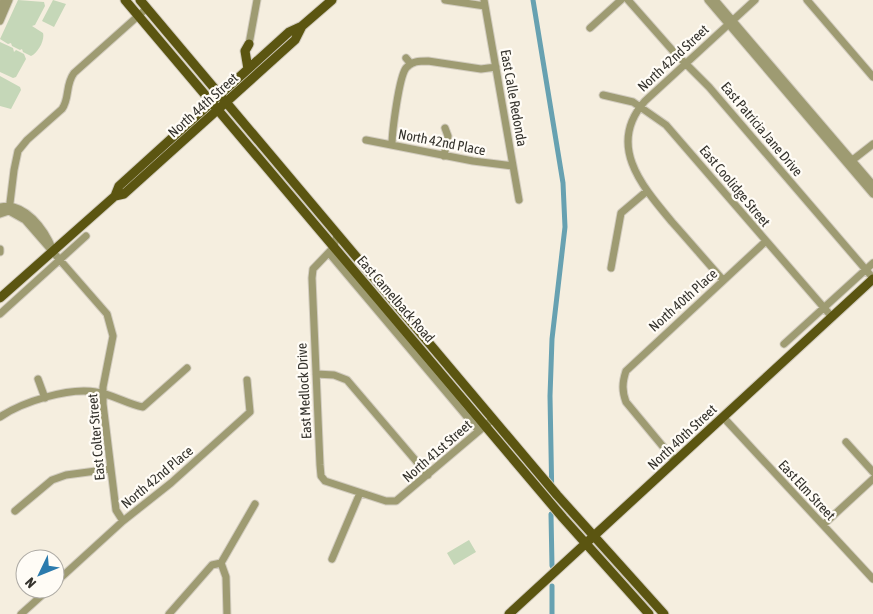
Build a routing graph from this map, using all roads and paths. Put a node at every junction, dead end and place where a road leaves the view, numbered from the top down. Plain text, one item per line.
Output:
1 (4, 0) edge
2 (9, 0) edge
3 (124, 0) edge
4 (140, 0) edge
5 (257, 0) edge
6 (332, 0) edge
7 (445, 0) edge
8 (621, 0) edge
9 (628, 0) edge
10 (708, 0) edge
11 (715, 0) edge
12 (755, 0) edge
13 (807, 0) edge
14 (484, 3) edge
15 (147, 8) junction
16 (1, 15) edge
17 (137, 17) junction
18 (731, 22) junction
19 (302, 26) junction
20 (590, 28) dead end
21 (249, 44) junction
22 (267, 52) junction
23 (686, 63) junction
24 (496, 67) junction
25 (248, 69) junction
26 (873, 77) edge
27 (220, 94) junction
28 (603, 95) dead end
29 (210, 103) junction
30 (226, 103) junction
31 (640, 106) junction
32 (217, 111) junction
33 (445, 128) dead end
34 (366, 140) dead end
35 (873, 144) edge
36 (392, 145) junction
37 (444, 156) junction
38 (850, 162) junction
39 (513, 166) junction
40 (284, 170) junction
41 (274, 178) junction
42 (873, 190) edge
43 (647, 191) junction
44 (115, 196) junction
45 (520, 200) dead end
46 (0, 207) edge
47 (10, 208) junction
48 (0, 214) edge
49 (337, 234) junction
50 (86, 236) dead end
51 (766, 241) junction
52 (331, 250) junction
53 (53, 251) junction
54 (60, 260) junction
55 (873, 263) edge
56 (610, 268) dead end
57 (866, 270) junction
58 (873, 279) edge
59 (723, 280) junction
60 (0, 298) edge
61 (823, 308) junction
62 (0, 314) edge
63 (832, 317) junction
64 (784, 344) dead end
65 (187, 368) dead end
66 (316, 374) junction
67 (38, 379) dead end
68 (247, 380) dead end
69 (104, 394) junction
70 (45, 398) junction
71 (0, 417) edge
72 (723, 417) junction
73 (493, 419) junction
74 (482, 429) junction
75 (846, 442) dead end
76 (675, 461) junction
77 (111, 469) junction
78 (873, 472) edge
79 (428, 475) junction
80 (873, 479) edge
81 (360, 493) junction
82 (396, 501) joint
83 (255, 504) dead end
84 (15, 511) dead end
85 (123, 521) junction
86 (823, 525) junction
87 (593, 537) junction
88 (585, 544) junction
89 (332, 559) dead end
90 (221, 562) junction
91 (65, 575) edge
92 (873, 579) edge
93 (38, 599) edge
94 (21, 614) edge
95 (169, 614) edge
96 (227, 614) edge
97 (509, 614) edge
98 (649, 614) edge
99 (664, 614) edge

1 - 16 street
2 - 16 street
3 - 17 main road, East Camelback Road
4 - 15 main road, East Camelback Road
5 - 21 street
6 - 19 main road, North 44th Street
7 - 14 street
8 - 20 street
9 - 23 street, East Patricia Jane Drive
10 - 18 street
11 - 18 street
12 - 18 street, North 42nd Street
13 - 26 street
14 - 24 street, East Calle Redonda
15 - 17 street
15 - 27 main road, East Camelback Road
17 - 29 main road, East Camelback Road
17 - 47 street
18 - 23 street, North 42nd Street
18 - 38 street
19 - 22 main road, North 44th Street
19 - 30 main road, North 44th Street
21 - 22 main road
21 - 25 main road
22 - 25 main road, North 44th Street
23 - 31 street, North 42nd Street
23 - 57 street, East Patricia Jane Drive
24 - 36 street
24 - 39 street, East Calle Redonda
25 - 27 main road, North 44th Street
27 - 29 main road, North 44th Street
27 - 30 main road, East Camelback Road
28 - 31 street, East Coolidge Street
29 - 32 main road, East Camelback Road
29 - 44 main road, North 44th Street
30 - 32 main road, North 44th Street
30 - 40 main road, East Camelback Road
31 - 43 street, North 42nd Street
31 - 51 street, East Coolidge Street
32 - 41 main road, East Camelback Road
32 - 44 main road, North 44th Street
33 - 37 street
34 - 36 street, North 42nd Place
35 - 38 street
36 - 37 street, North 42nd Place
37 - 39 street, North 42nd Place
38 - 42 street
39 - 45 street, East Calle Redonda
40 - 41 main road
40 - 49 main road, East Camelback Road
41 - 52 main road, East Camelback Road
43 - 56 street
43 - 59 street
44 - 53 main road, North 44th Street
46 - 47 street
47 - 48 street
47 - 53 street, East Colter Street
49 - 52 street, East Medlock Drive
49 - 73 main road, East Camelback Road
50 - 54 street
51 - 59 street, North 40th Place
51 - 61 street, East Coolidge Street
52 - 66 street, East Medlock Drive
52 - 74 main road, East Camelback Road
53 - 54 street, East Colter Street
53 - 60 main road, North 44th Street
54 - 62 street
54 - 69 street, East Colter Street
55 - 57 street
57 - 58 street, East Patricia Jane Drive
57 - 61 street
58 - 63 main road, North 40th Street
59 - 76 street, North 40th Place
61 - 63 street, East Coolidge Street
61 - 64 street
63 - 72 main road, North 40th Street
65 - 69 street
66 - 79 street
66 - 81 street, East Medlock Drive
67 - 70 street
68 - 85 street, North 42nd Place
69 - 70 street
69 - 77 street, East Colter Street
70 - 71 street
72 - 76 main road, North 40th Street
72 - 86 street, East Elm Street
73 - 74 street, North 41st Street
73 - 87 main road, East Camelback Road
74 - 79 street, North 41st Street
74 - 88 main road, East Camelback Road
75 - 78 street
76 - 87 main road, North 40th Street
77 - 84 street
77 - 85 street, East Colter Street
79 - 82 street, North 41st Street
80 - 86 street
81 - 82 street, East Medlock Drive
81 - 89 street
83 - 90 street
85 - 91 street, North 42nd Place
86 - 92 street, East Elm Street
87 - 88 main road, North 40th Street
87 - 99 main road, East Camelback Road
88 - 97 main road, North 40th Street
88 - 98 main road, East Camelback Road
90 - 95 street
90 - 96 street
93 - 94 street

